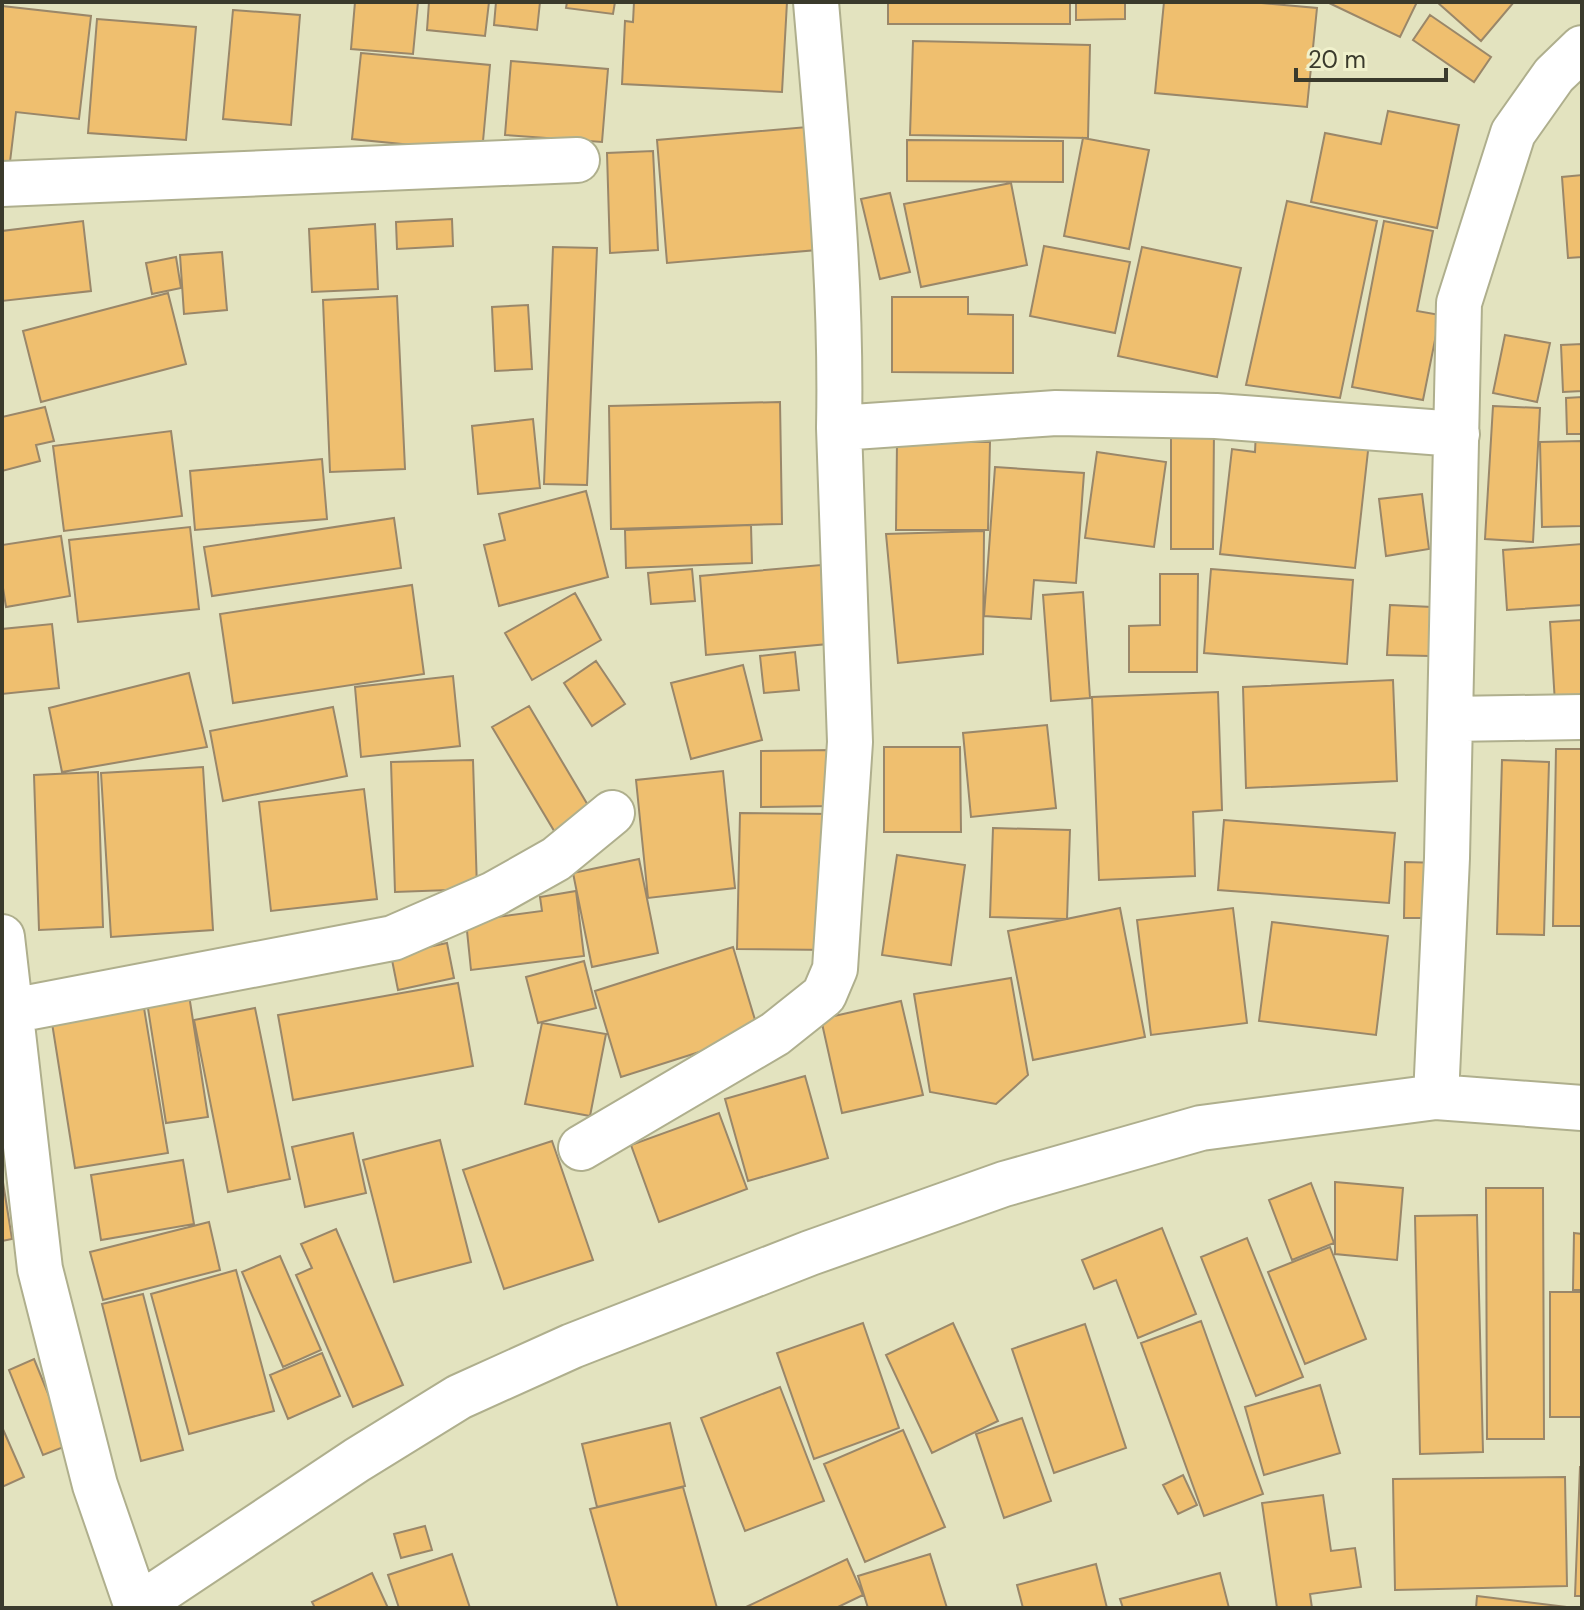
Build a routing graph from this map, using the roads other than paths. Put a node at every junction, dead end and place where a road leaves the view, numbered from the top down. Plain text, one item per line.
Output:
1 (816, 2) edge
2 (1582, 48) edge
3 (577, 160) dead end
4 (2, 184) edge
5 (839, 428) junction
6 (1457, 434) junction
7 (1582, 717) edge
8 (1450, 719) junction
9 (612, 813) dead end
10 (2, 937) edge
11 (11, 1011) junction
12 (1436, 1097) junction
13 (1582, 1108) edge
14 (581, 1148) dead end
15 (136, 1607) edge

1 - 5 street
2 - 6 street
3 - 4 street
5 - 6 street
5 - 14 street
6 - 8 street
7 - 8 street
8 - 12 street
9 - 11 street
10 - 11 street
11 - 15 street
12 - 13 street
12 - 15 street

